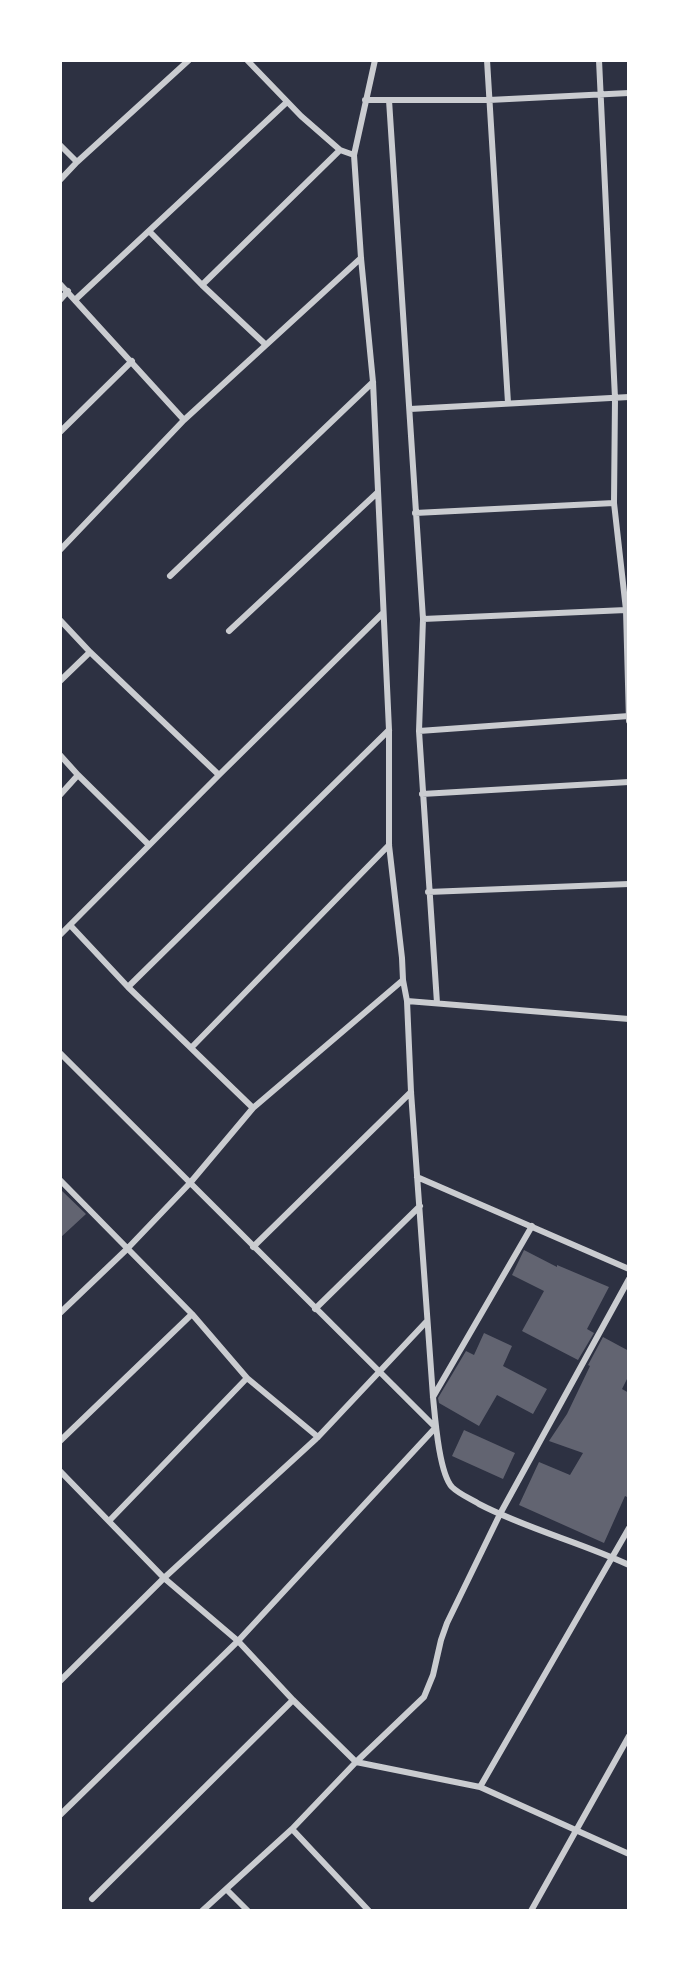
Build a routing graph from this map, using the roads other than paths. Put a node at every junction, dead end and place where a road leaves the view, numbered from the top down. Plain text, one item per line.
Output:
1 (189, 60) edge
2 (247, 60) edge
3 (487, 60) edge
4 (599, 60) edge
5 (373, 61) edge
6 (629, 93) edge
7 (601, 94) junction
8 (365, 100) junction
9 (389, 100) junction
10 (489, 100) junction
11 (287, 102) junction
12 (60, 145) edge
13 (340, 150) junction
14 (354, 155) junction
15 (77, 162) junction
16 (60, 180) edge
17 (149, 231) junction
18 (361, 258) junction
19 (60, 284) edge
20 (202, 285) junction
21 (68, 291) junction
22 (76, 299) junction
23 (60, 300) edge
24 (266, 345) junction
25 (132, 362) junction
26 (374, 382) junction
27 (629, 397) edge
28 (615, 398) junction
29 (508, 403) junction
30 (410, 410) junction
31 (184, 420) junction
32 (60, 432) edge
33 (377, 493) junction
34 (614, 503) junction
35 (415, 513) junction
36 (60, 550) edge
37 (170, 576) dead end
38 (626, 610) junction
39 (383, 613) junction
40 (423, 619) junction
41 (60, 620) edge
42 (229, 631) dead end
43 (90, 652) junction
44 (60, 681) edge
45 (629, 718) edge
46 (389, 730) junction
47 (419, 731) junction
48 (60, 755) edge
49 (78, 775) junction
50 (219, 775) junction
51 (629, 782) edge
52 (422, 794) junction
53 (60, 795) edge
54 (149, 845) junction
55 (389, 845) junction
56 (629, 884) edge
57 (428, 892) junction
58 (70, 925) junction
59 (60, 935) edge
60 (403, 980) junction
61 (128, 987) junction
62 (407, 1000) junction
63 (437, 1003) junction
64 (629, 1019) edge
65 (191, 1048) junction
66 (60, 1053) edge
67 (411, 1092) junction
68 (253, 1108) junction
69 (417, 1177) junction
70 (60, 1180) edge
71 (190, 1183) junction
72 (420, 1206) junction
73 (532, 1226) junction
74 (253, 1247) junction
75 (127, 1249) junction
76 (629, 1269) edge
77 (629, 1279) edge
78 (315, 1309) junction
79 (60, 1313) edge
80 (192, 1314) junction
81 (427, 1321) junction
82 (381, 1372) junction
83 (247, 1378) junction
84 (433, 1397) junction
85 (436, 1427) junction
86 (318, 1437) junction
87 (60, 1441) edge
88 (60, 1471) edge
89 (500, 1514) junction
90 (110, 1520) junction
91 (629, 1528) edge
92 (613, 1557) junction
93 (629, 1565) edge
94 (164, 1578) junction
95 (238, 1641) junction
96 (60, 1682) edge
97 (293, 1700) junction
98 (629, 1736) edge
99 (356, 1762) junction
100 (480, 1787) junction
101 (60, 1815) edge
102 (292, 1829) junction
103 (576, 1831) junction
104 (629, 1854) edge
105 (227, 1890) junction
106 (92, 1899) dead end
107 (202, 1911) edge
108 (248, 1911) edge
109 (369, 1911) edge
110 (531, 1911) edge

1 - 15 street
2 - 11 street
3 - 10 street
4 - 7 street
5 - 8 street
6 - 7 street
7 - 10 street
7 - 28 street
8 - 9 street
8 - 14 street
9 - 10 street
9 - 30 street
10 - 29 street
11 - 13 street
11 - 17 street
12 - 15 street
13 - 14 street
13 - 20 street
14 - 18 street
15 - 16 street
17 - 20 street
17 - 22 street
18 - 24 street
18 - 26 street
19 - 21 street
20 - 24 street
21 - 22 street
21 - 23 street
22 - 25 street
24 - 31 street
25 - 31 street
25 - 32 street
26 - 33 street
26 - 37 street
27 - 28 street
28 - 29 street
28 - 34 street
29 - 30 street
30 - 35 street
31 - 36 street
33 - 39 street
33 - 42 street
34 - 35 street
34 - 38 street
35 - 40 street
38 - 40 street
38 - 45 street
39 - 46 street
39 - 50 street
40 - 47 street
41 - 43 street
43 - 44 street
43 - 50 street
45 - 47 street
46 - 55 street
46 - 61 street
47 - 52 street
48 - 49 street
49 - 53 street
49 - 54 street
50 - 54 street
51 - 52 street
52 - 57 street
54 - 58 street
55 - 60 street
55 - 65 street
56 - 57 street
57 - 63 street
58 - 59 street
58 - 61 street
60 - 62 street
60 - 68 street
61 - 65 street
62 - 63 street
62 - 67 street
63 - 64 street
65 - 68 street
66 - 71 street
67 - 69 street
67 - 74 street
68 - 71 street
69 - 72 street
69 - 73 street
70 - 75 street
71 - 74 street
71 - 75 street
72 - 78 street
72 - 81 street
73 - 76 street
73 - 84 street
74 - 78 street
75 - 79 street
75 - 80 street
77 - 89 street
78 - 82 street
80 - 83 street
80 - 87 street
81 - 82 street
81 - 84 street
82 - 85 street
82 - 86 street
83 - 86 street
83 - 90 street
84 - 85 street
85 - 89 street
85 - 95 street
86 - 94 street
88 - 90 street
89 - 92 street
89 - 99 street
90 - 94 street
91 - 92 street
92 - 93 street
92 - 100 street
94 - 95 street
94 - 96 street
95 - 97 street
95 - 101 street
97 - 99 street
97 - 106 street
98 - 103 street
99 - 100 street
99 - 102 street
100 - 103 street
102 - 105 street
102 - 109 street
103 - 104 street
103 - 110 street
105 - 107 street
105 - 108 street

